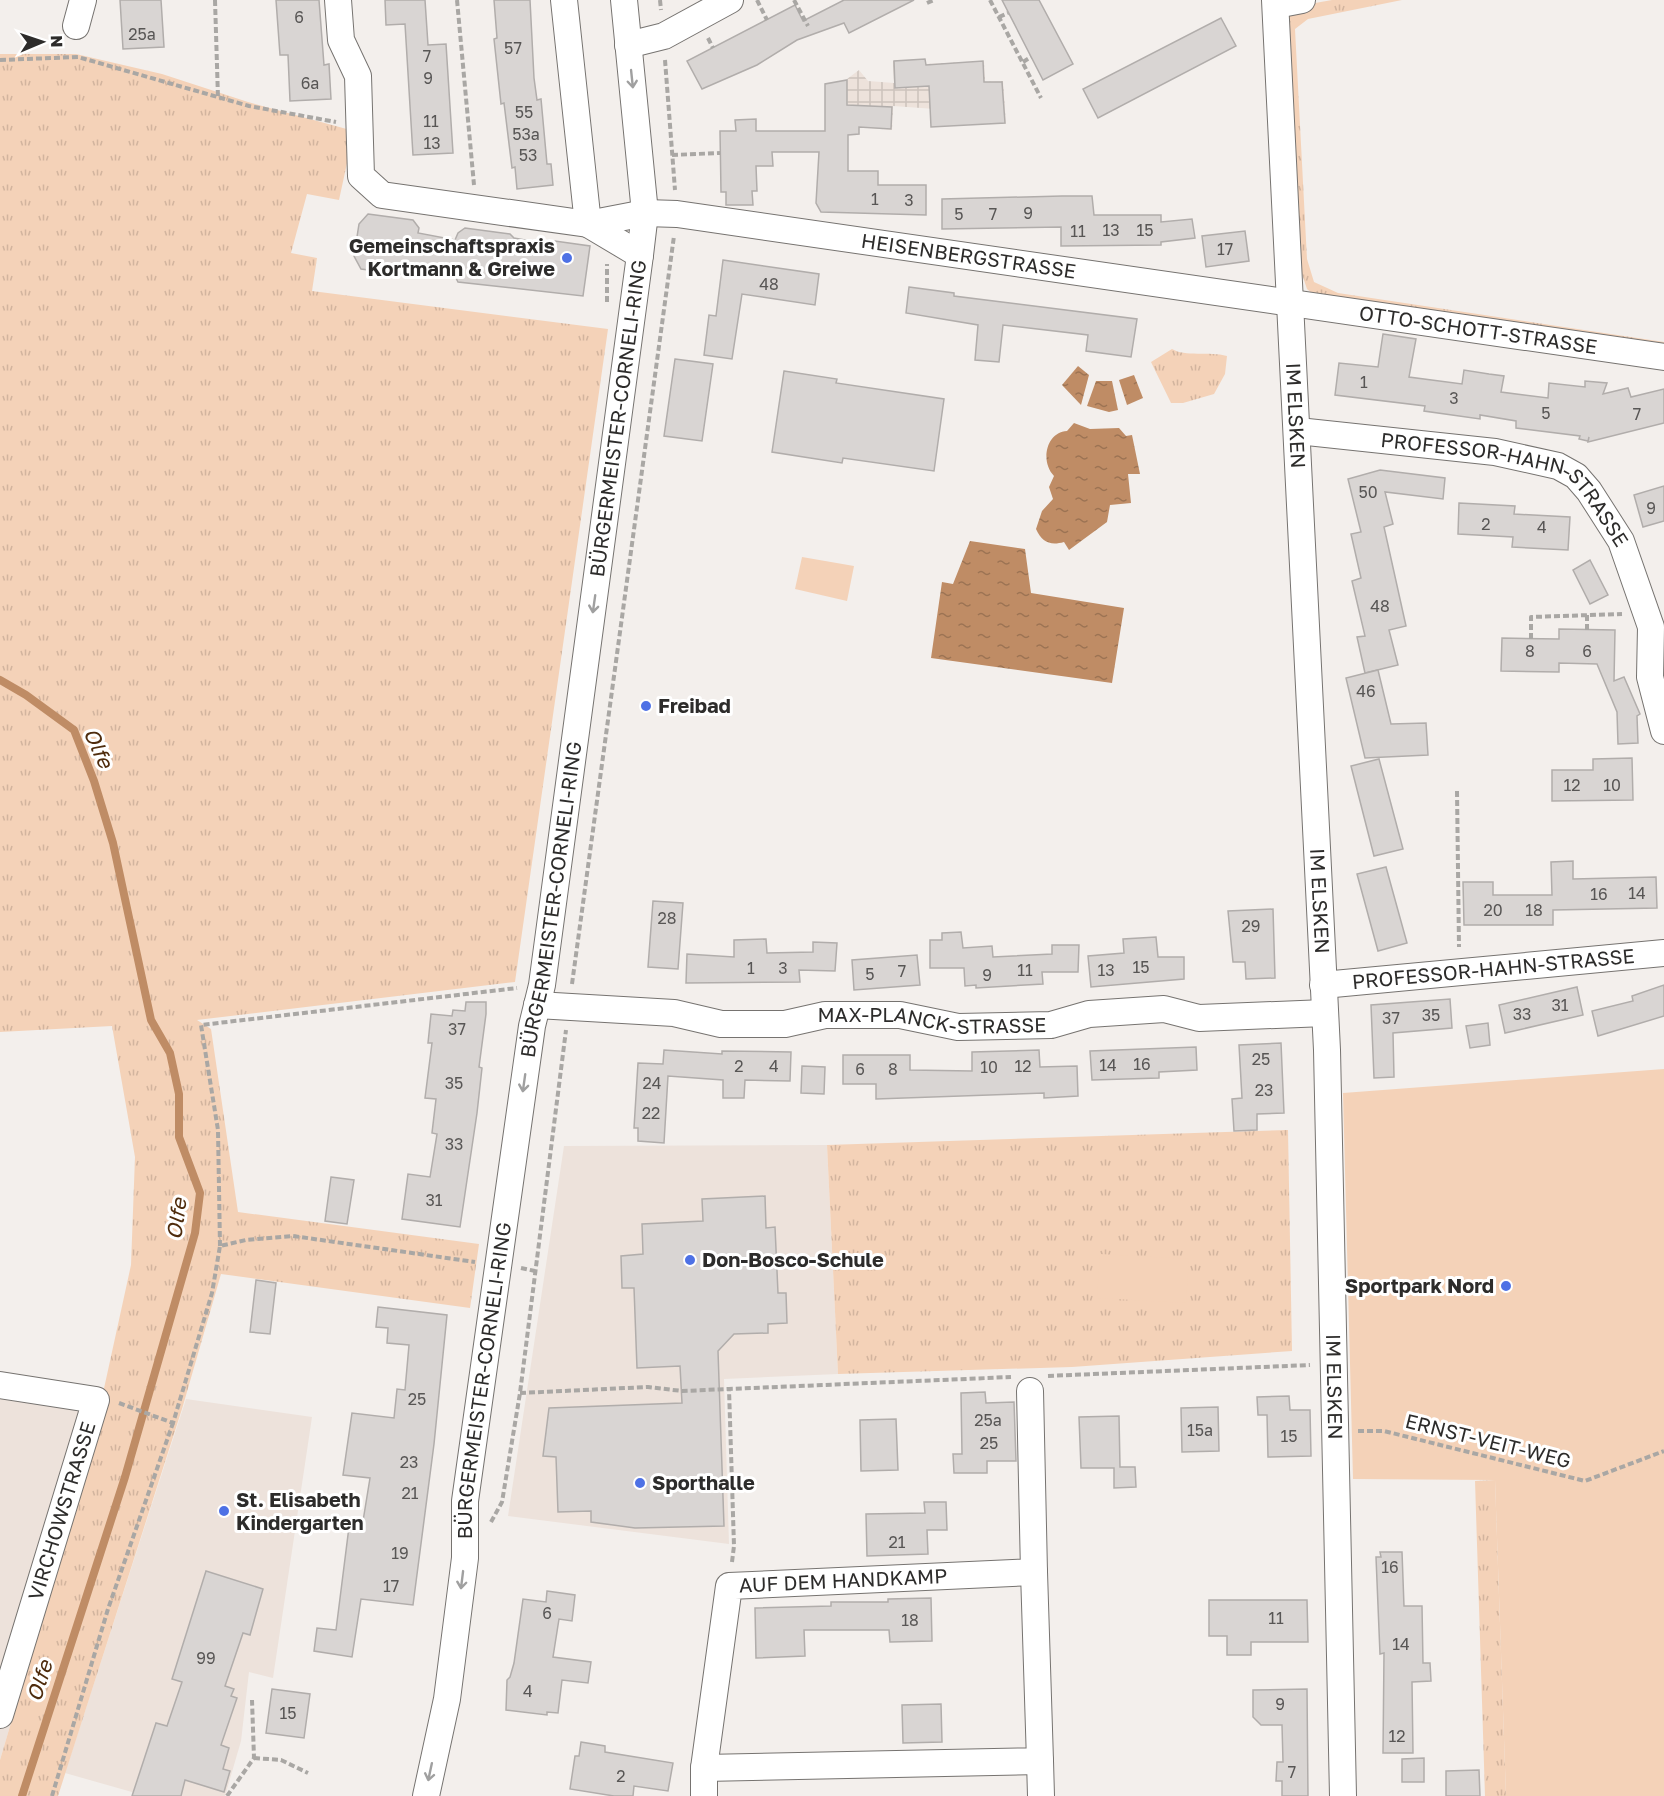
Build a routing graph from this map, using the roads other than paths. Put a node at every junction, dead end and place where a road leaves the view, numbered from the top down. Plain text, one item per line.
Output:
1 (83, 0) edge
2 (338, 0) edge
3 (564, 0) edge
4 (624, 0) edge
5 (730, 0) edge
6 (1302, 0) edge
7 (1275, 3) edge
8 (76, 26) dead end
9 (628, 45) junction
10 (645, 213) junction
11 (588, 224) junction
12 (640, 255) junction
13 (1291, 301) junction
14 (1664, 357) edge
15 (1298, 431) junction
16 (1664, 731) edge
17 (1664, 953) edge
18 (1323, 985) junction
19 (540, 995) junction
20 (1325, 1013) junction
21 (1027, 1382) road end
22 (0, 1385) edge
23 (1034, 1572) junction
24 (0, 1715) edge
25 (1040, 1761) junction
26 (704, 1768) junction
27 (426, 1796) edge
28 (704, 1796) edge
29 (1041, 1796) edge
30 (1343, 1796) edge

1 - 8 street
2 - 11 street
3 - 11 street
4 - 9 street, BÜRGERMEISTER-CORNELI-RING
5 - 9 street
6 - 7 street, IM ELSKEN
7 - 13 street, IM ELSKEN
9 -> 10 street, BÜRGERMEISTER-CORNELI-RING
10 - 11 street, HEISENBERGSTRASSE
10 - 12 street, BÜRGERMEISTER-CORNELI-RING
10 - 13 street, HEISENBERGSTRASSE
11 - 12 street
12 -> 19 street, BÜRGERMEISTER-CORNELI-RING
13 - 14 street, OTTO-SCHOTT-STRASSE
13 - 15 street, IM ELSKEN
15 - 16 street, PROFESSOR-HAHN-STRASSE
15 - 18 street, IM ELSKEN
17 - 18 street, PROFESSOR-HAHN-STRASSE
18 - 20 street, IM ELSKEN
19 - 20 street, MAX-PLANCK-STRASSE
19 -> 27 street, BÜRGERMEISTER-CORNELI-RING
20 - 30 street, IM ELSKEN
21 - 23 street
22 - 24 street, VIRCHOWSTRASSE
23 - 25 street
23 - 26 street, AUF DEM HANDKAMP
25 - 26 street
25 - 29 street
26 - 28 street, AUF DEM HANDKAMP

